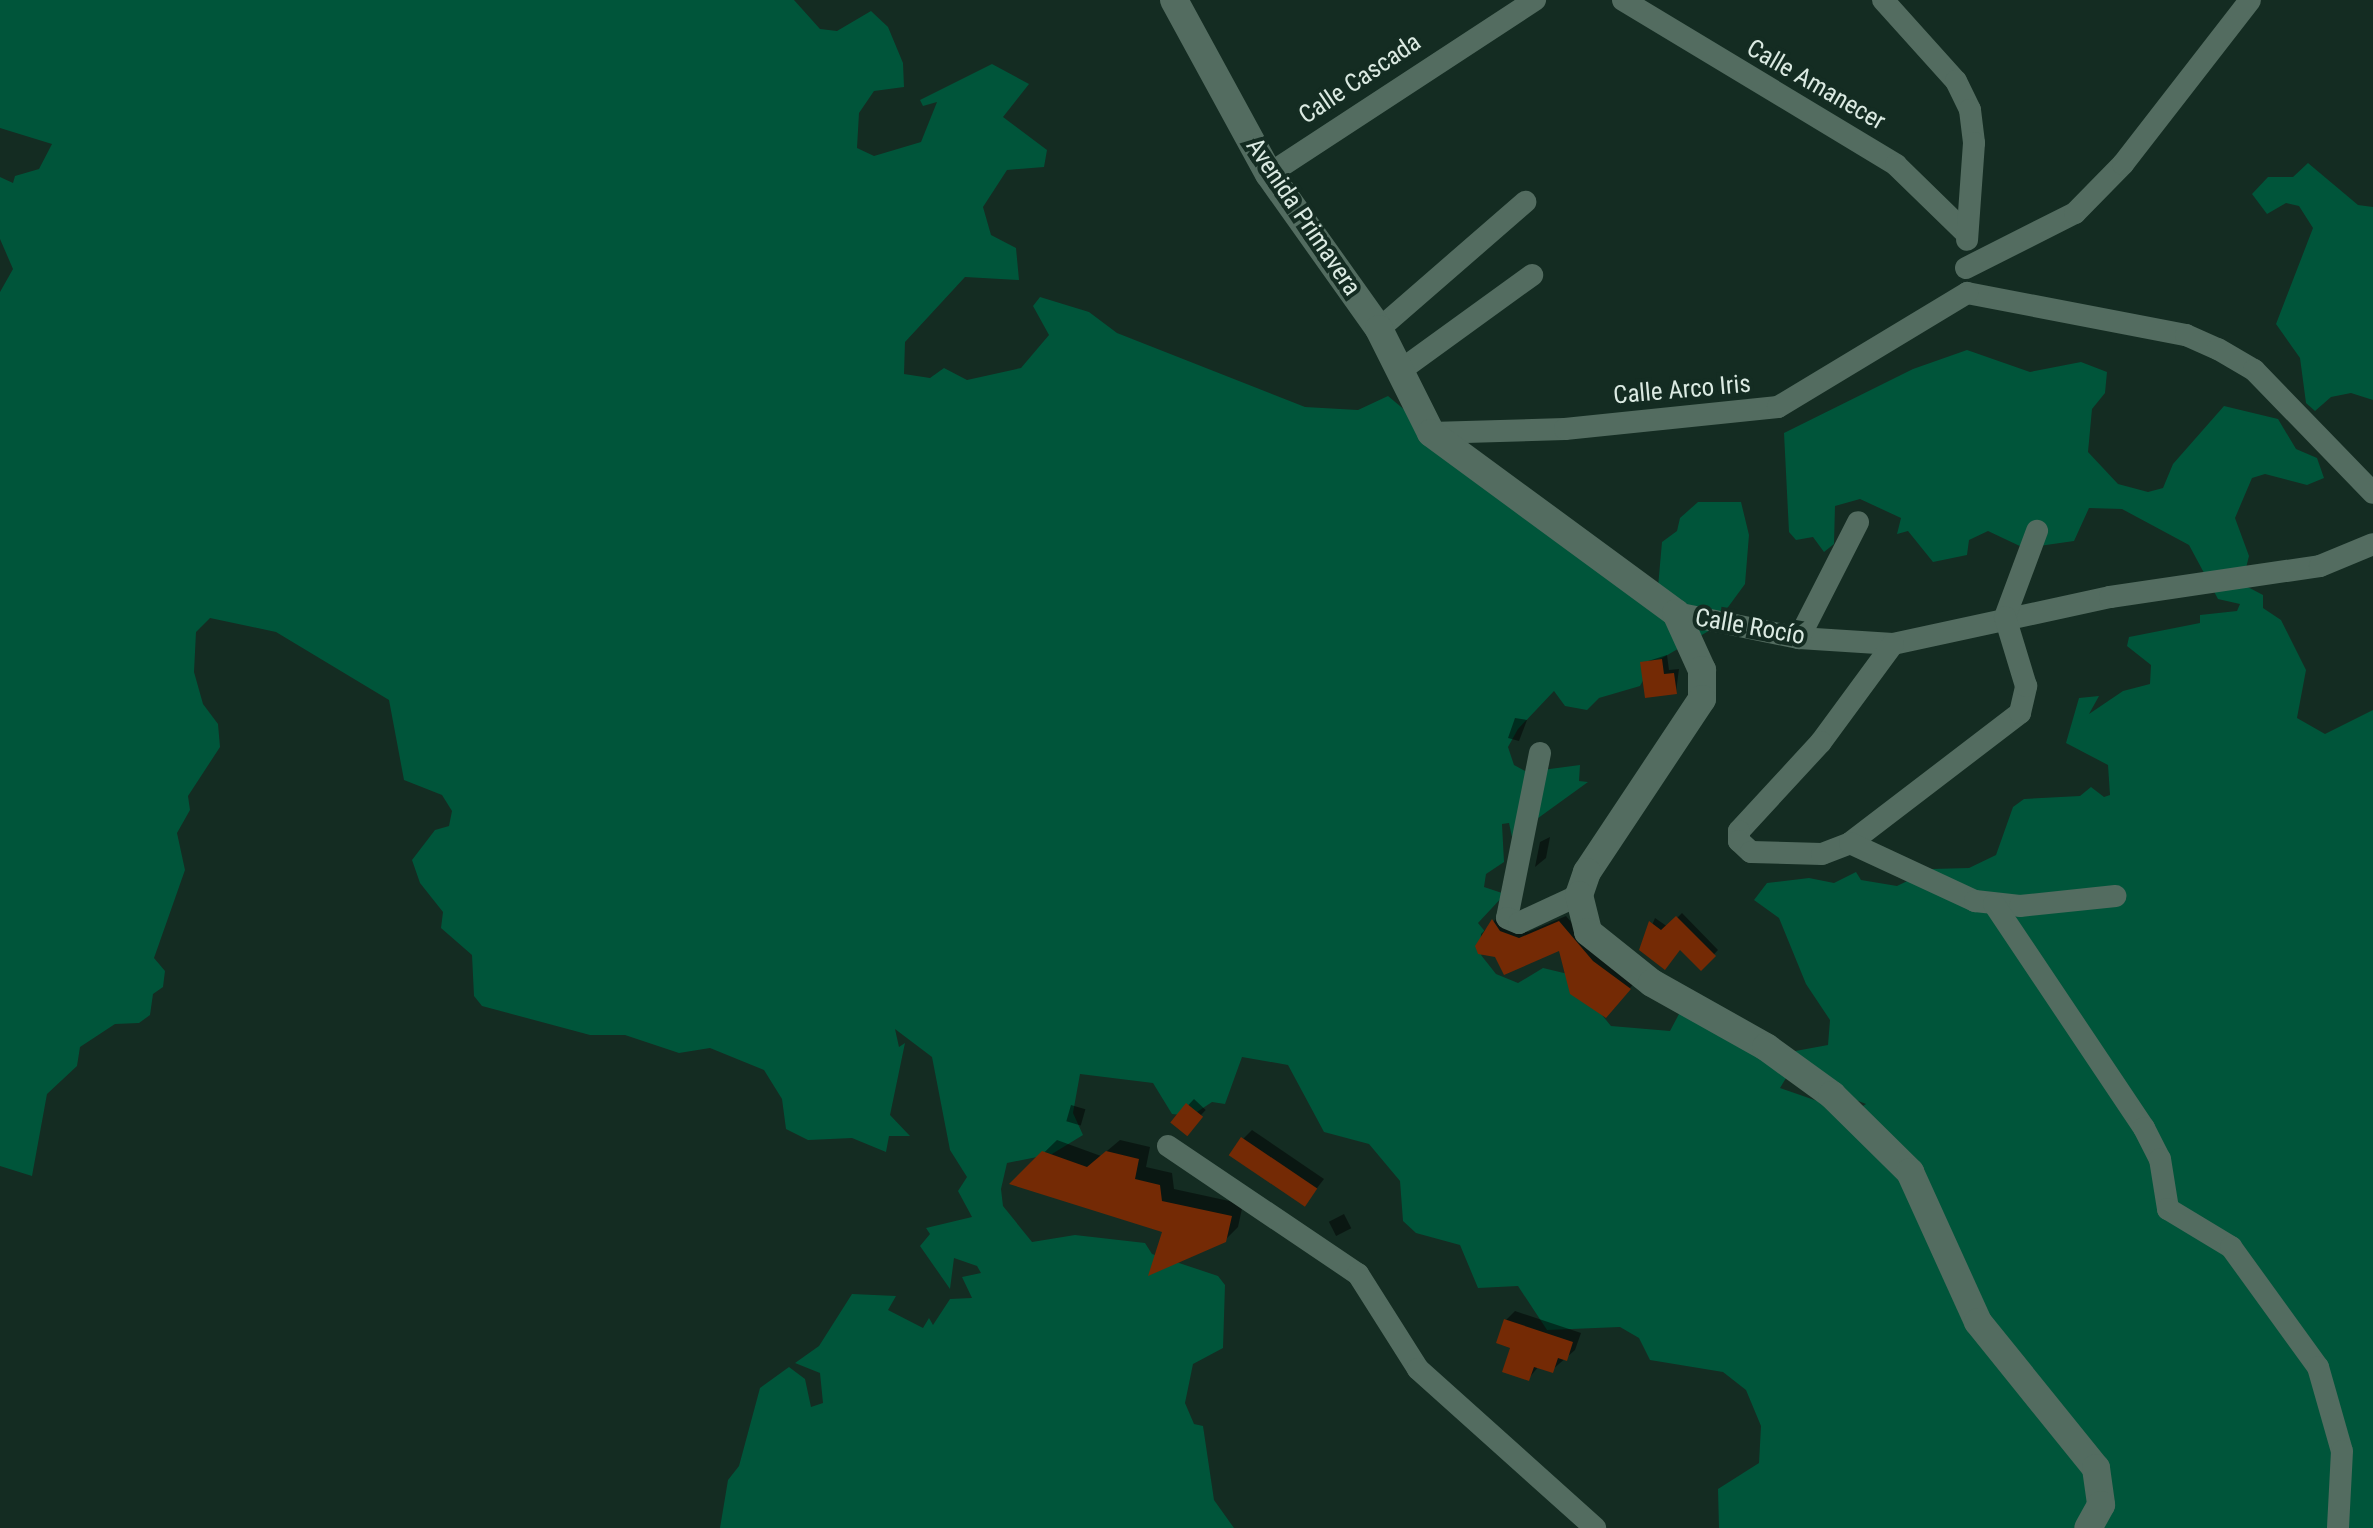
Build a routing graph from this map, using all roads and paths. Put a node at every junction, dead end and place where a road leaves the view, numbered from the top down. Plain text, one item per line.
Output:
1 (1174, 0) edge
2 (1535, 0) edge
3 (1622, 0) edge
4 (1883, 0) edge
5 (2250, 0) edge
6 (1269, 174) junction
7 (1526, 202) dead end
8 (1967, 234) junction
9 (1966, 268) junction
10 (1532, 275) dead end
11 (1966, 293) junction
12 (1379, 329) junction
13 (1401, 370) junction
14 (1431, 433) junction
15 (2373, 493) edge
16 (1858, 522) dead end
17 (2037, 530) dead end
18 (2373, 544) edge
19 (1676, 612) junction
20 (2006, 616) junction
21 (1798, 638) junction
22 (1893, 644) junction
23 (1540, 752) dead end
24 (1850, 843) junction
25 (1579, 895) junction
26 (2115, 896) dead end
27 (1994, 904) junction
28 (1168, 1146) dead end
29 (1595, 1528) edge
30 (2088, 1528) edge
31 (2338, 1528) edge

1 - 6 street, Avenida Primavera
2 - 6 street, Calle Cascada
3 - 8 street, Calle Amanecer
4 - 8 street
5 - 9 street
6 - 12 street, Avenida Primavera
7 - 12 street
8 - 9 street
9 - 11 street
10 - 13 street
11 - 14 street, Calle Arco Iris
11 - 15 street
12 - 13 street, Avenida Primavera
13 - 14 street, Avenida Primavera
14 - 19 street, Calle Rocío
16 - 21 street
17 - 20 street
18 - 20 street, Calle Rocío
19 - 21 street, Calle Rocío
19 - 25 street
20 - 22 street, Calle Rocío
20 - 24 street
21 - 22 street, Calle Rocío
22 - 24 street
23 - 25 street
24 - 27 street
25 - 30 street
26 - 27 street
27 - 31 street
28 - 29 street

